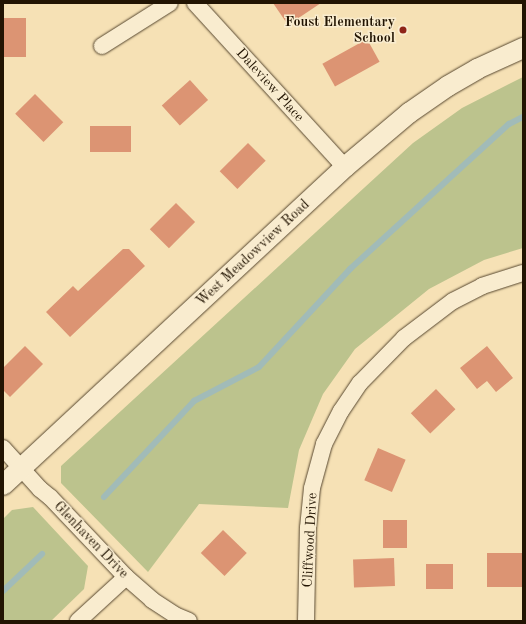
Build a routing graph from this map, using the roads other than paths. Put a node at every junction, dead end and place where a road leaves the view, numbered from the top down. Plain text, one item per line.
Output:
1 (170, 3) edge
2 (195, 3) edge
3 (102, 46) dead end
4 (523, 48) edge
5 (345, 167) junction
6 (523, 273) edge
7 (3, 448) edge
8 (21, 468) junction
9 (3, 485) edge
10 (126, 577) junction
11 (78, 621) edge
12 (189, 621) edge
13 (306, 621) edge

1 - 3 street
2 - 5 street, Daleview Place
4 - 5 street, West Meadowview Road
5 - 8 street, West Meadowview Road
6 - 13 street, Cliffwood Drive
7 - 8 street, Glenhaven Drive
8 - 9 street, West Meadowview Road
8 - 10 street, Glenhaven Drive
10 - 11 street
10 - 12 street, Glenhaven Drive

